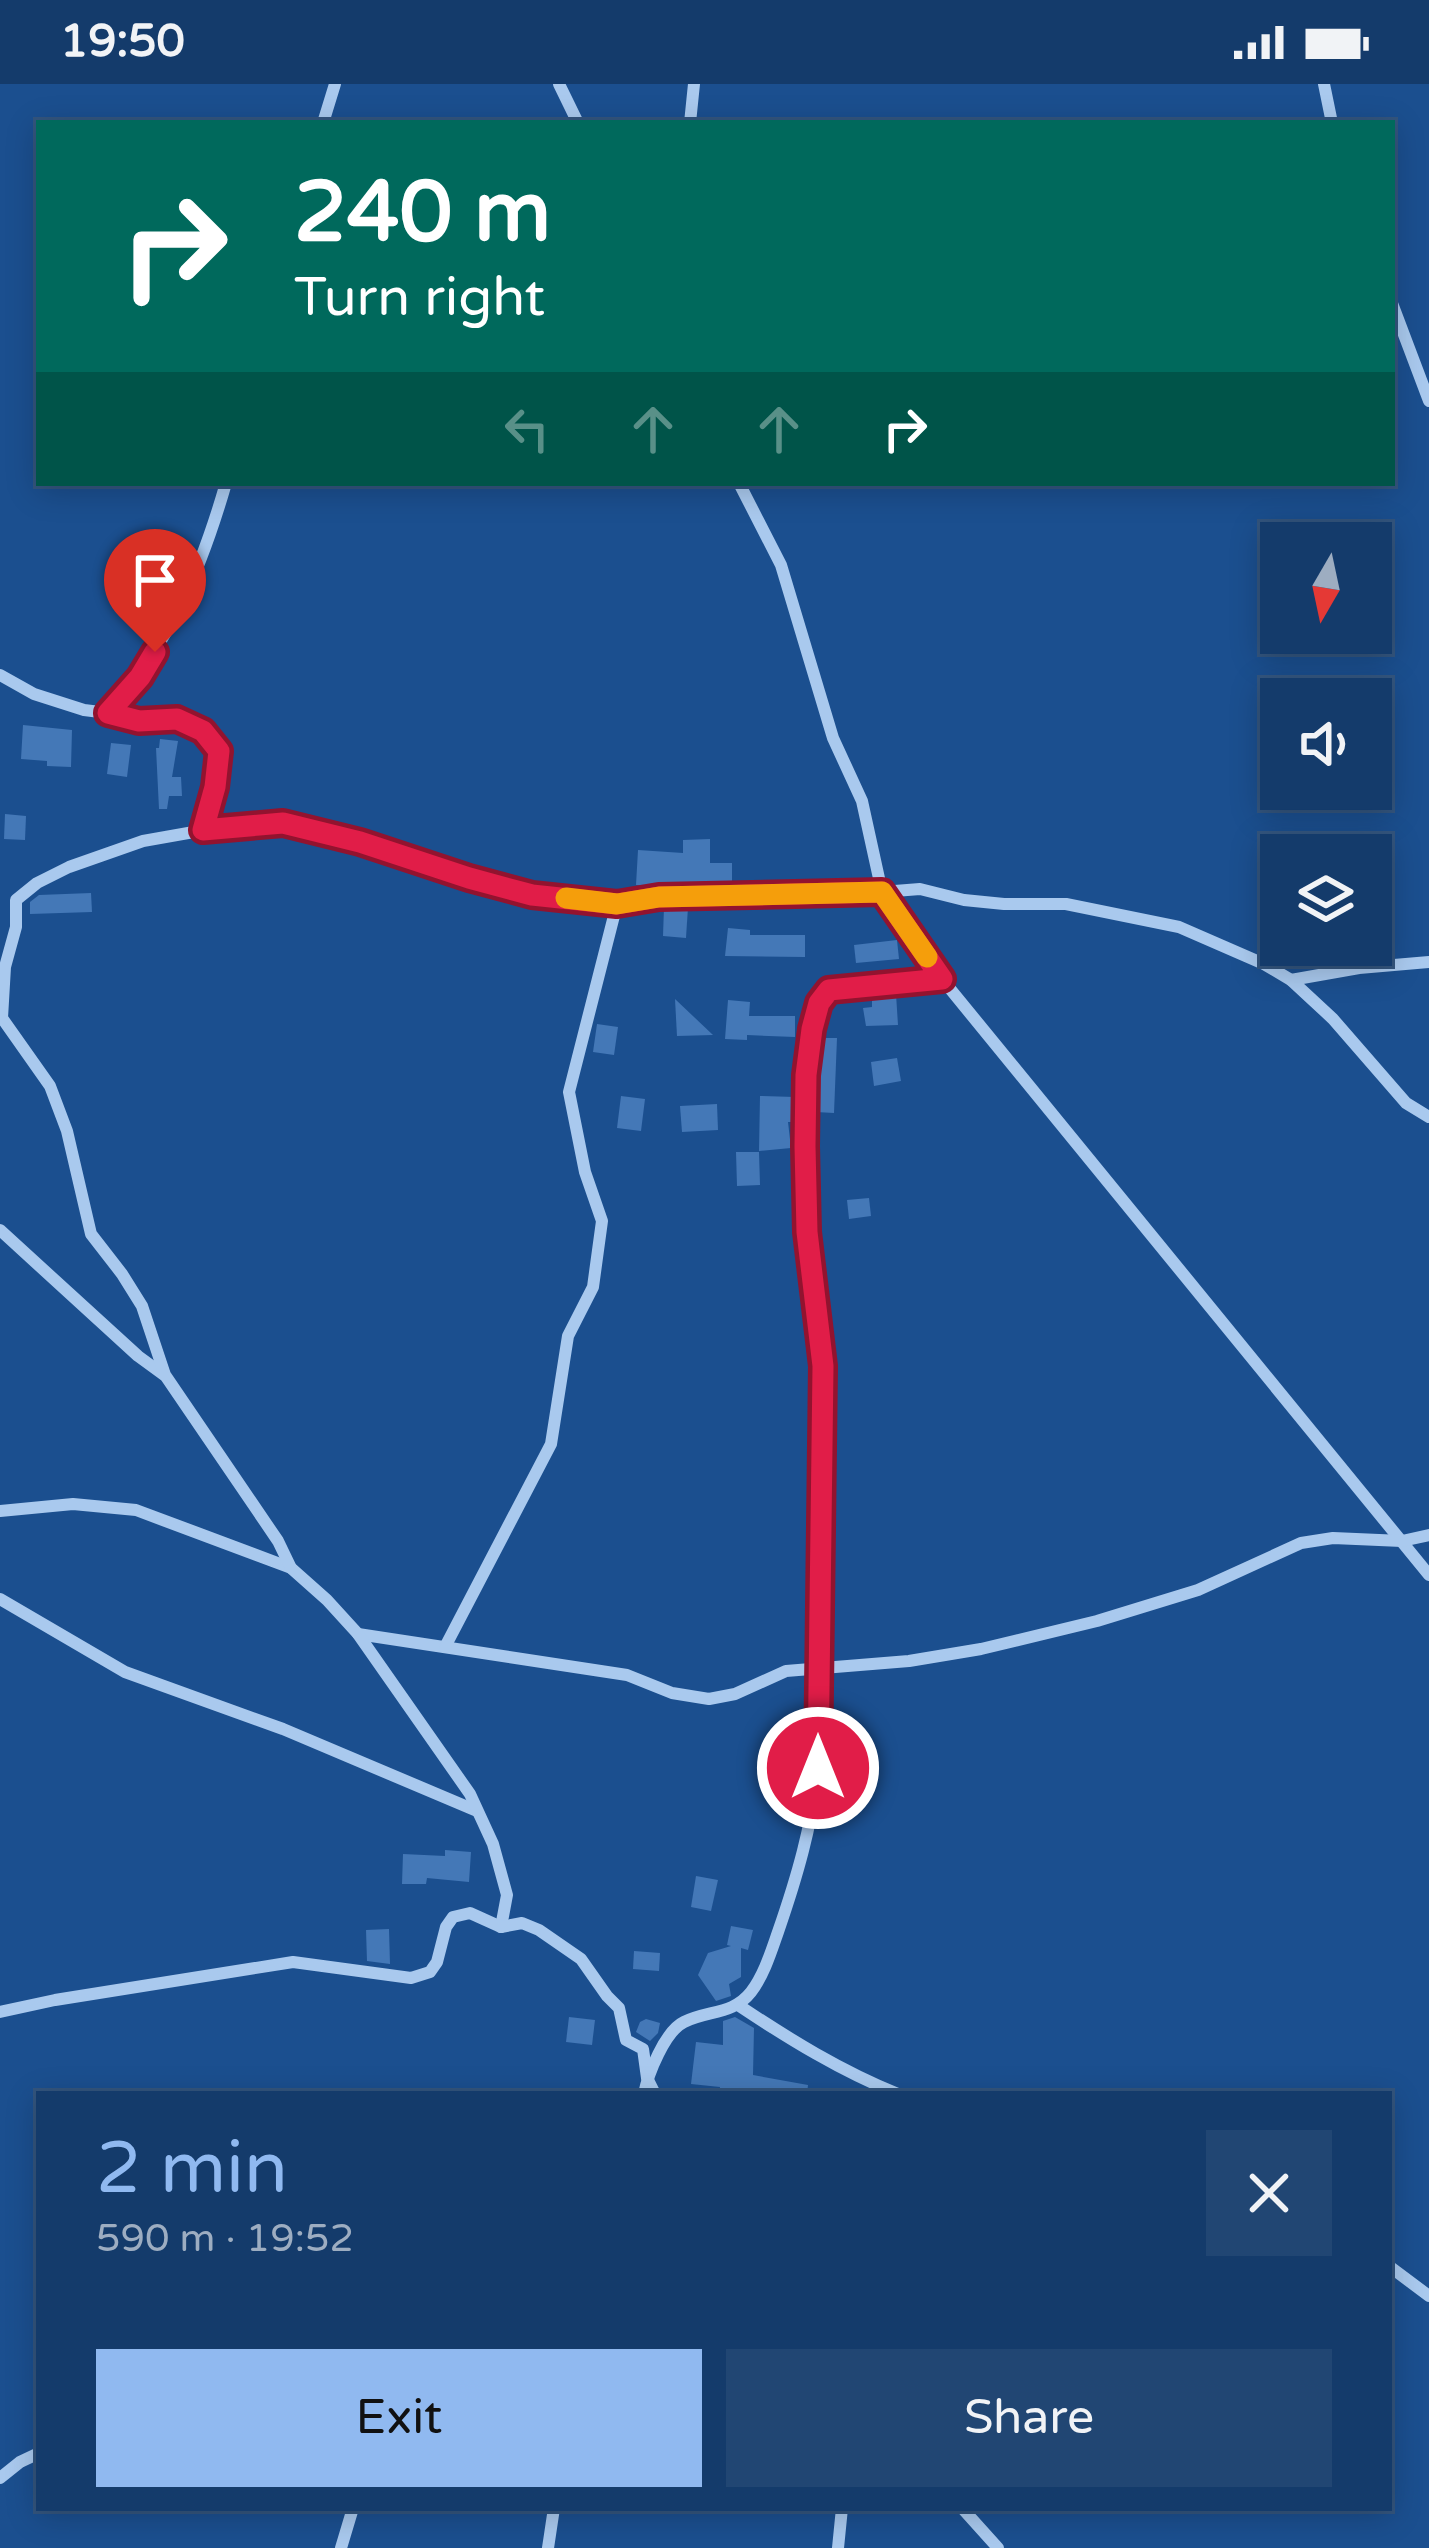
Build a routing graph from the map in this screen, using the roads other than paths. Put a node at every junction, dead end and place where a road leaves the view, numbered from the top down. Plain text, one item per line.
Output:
1 (335, 84) edge
2 (560, 84) edge
3 (694, 84) edge
4 (1324, 84) edge
5 (324, 120) edge
6 (577, 120) edge
7 (690, 120) edge
8 (1332, 120) edge
9 (1395, 311) edge
10 (1429, 400) edge
11 (225, 486) edge
12 (741, 486) edge
13 (0, 676) edge
14 (108, 713) junction
15 (203, 830) junction
16 (882, 892) junction
17 (617, 904) junction
18 (1429, 962) edge
19 (942, 979) junction
20 (1291, 980) junction
21 (1, 1019) edge
22 (1429, 1117) edge
23 (0, 1229) edge
24 (165, 1375) junction
25 (0, 1511) edge
26 (1429, 1535) edge
27 (1402, 1540) junction
28 (291, 1568) junction
29 (1429, 1575) edge
30 (0, 1599) edge
31 (358, 1634) junction
32 (445, 1647) junction
33 (818, 1667) junction
34 (478, 1812) junction
35 (501, 1928) junction
36 (738, 2005) junction
37 (0, 2012) edge
38 (647, 2078) junction
39 (645, 2091) edge
40 (654, 2091) edge
41 (891, 2091) edge
42 (1392, 2268) edge
43 (1429, 2296) edge
44 (36, 2454) edge
45 (0, 2478) edge
46 (352, 2511) edge
47 (554, 2511) edge
48 (842, 2511) edge
49 (965, 2511) edge
50 (341, 2548) edge
51 (548, 2548) edge
52 (838, 2548) edge
53 (998, 2548) edge

1 - 5 street
2 - 6 street
3 - 7 street
4 - 8 street
9 - 10 street
11 - 14 street
12 - 16 street
13 - 14 street
14 - 15 street
15 - 17 street
15 - 21 street
16 - 17 street
16 - 19 street
16 - 20 street
17 - 32 street
18 - 20 street
19 - 27 street
19 - 33 street
20 - 22 street
21 - 24 street
23 - 24 street
24 - 28 street
25 - 28 street
26 - 27 street
27 - 29 street
27 - 33 street
28 - 31 street
30 - 34 street
31 - 32 street
31 - 34 street
32 - 33 street
33 - 36 street
34 - 35 street
35 - 37 street
35 - 38 street
36 - 38 street
36 - 41 street
38 - 39 street
38 - 40 street
42 - 43 street
44 - 45 street
46 - 50 street
47 - 51 street
48 - 52 street
49 - 53 street

